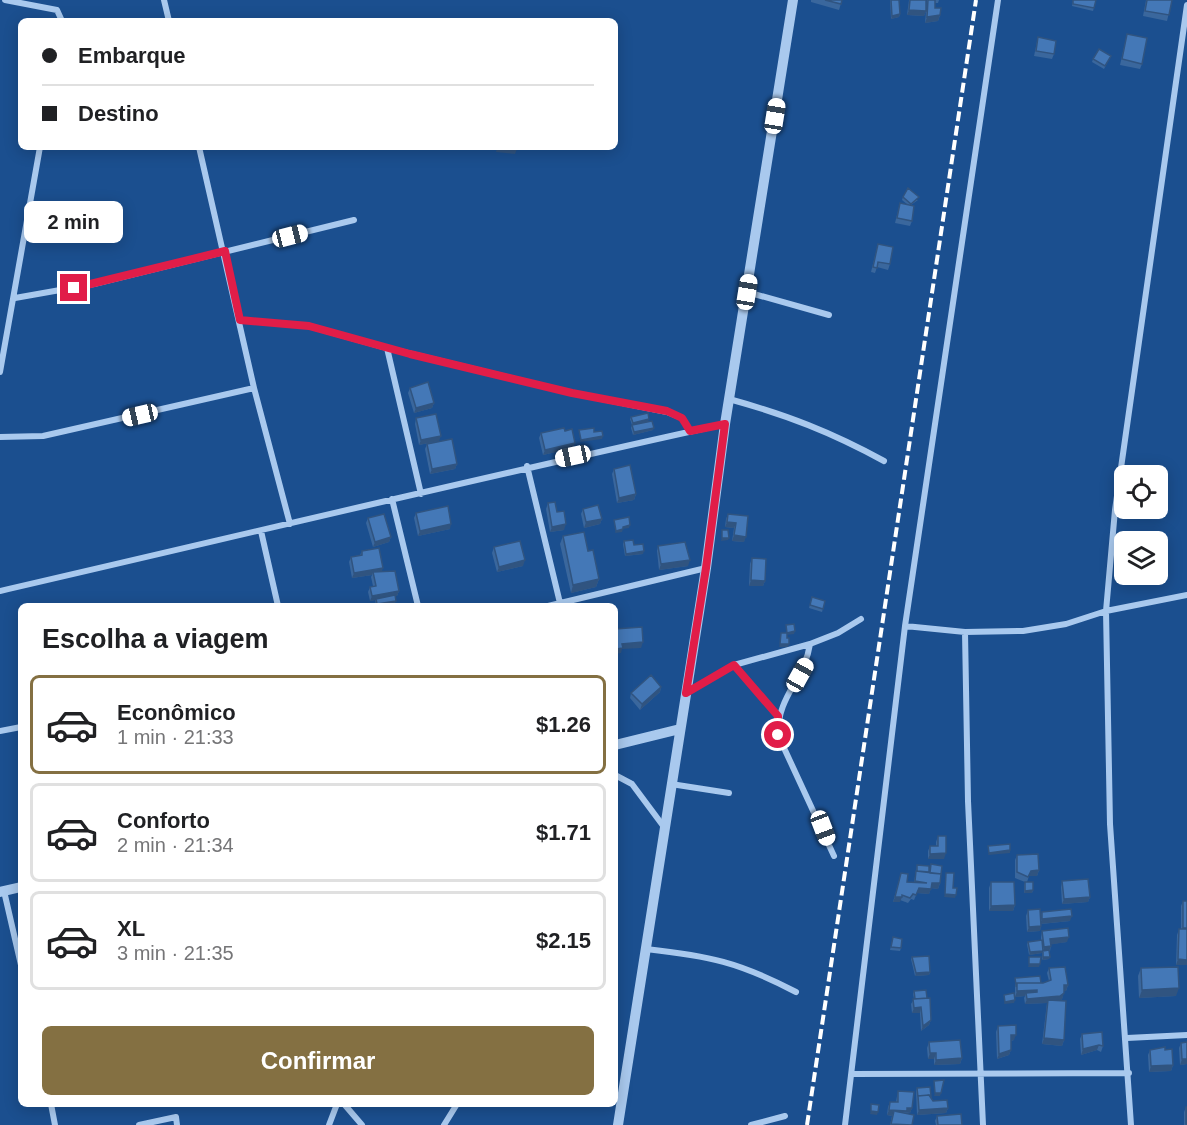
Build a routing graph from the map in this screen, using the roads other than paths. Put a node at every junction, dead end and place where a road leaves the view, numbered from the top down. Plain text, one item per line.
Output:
1 (5, 0) edge
2 (165, 0) edge
3 (793, 0) edge
4 (998, 0) edge
5 (1187, 5) edge
6 (61, 18) edge
7 (169, 18) edge
8 (40, 150) edge
9 (200, 150) edge
10 (354, 220) dead end
11 (225, 251) junction
12 (747, 292) junction
13 (15, 298) junction
14 (829, 315) dead end
15 (240, 320) junction
16 (387, 348) junction
17 (0, 372) edge
18 (254, 388) junction
19 (729, 399) junction
20 (725, 424) junction
21 (690, 431) junction
22 (0, 437) edge
23 (884, 460) dead end
24 (527, 466) junction
25 (421, 494) junction
26 (392, 499) junction
27 (290, 524) junction
28 (261, 531) junction
29 (706, 568) junction
30 (0, 591) edge
31 (1187, 595) edge
32 (277, 603) edge
33 (417, 603) edge
34 (560, 603) joint
35 (1106, 611) junction
36 (861, 619) dead end
37 (905, 626) junction
38 (965, 632) junction
39 (810, 644) junction
40 (734, 665) junction
41 (686, 693) junction
42 (778, 716) junction
43 (18, 728) edge
44 (680, 729) junction
45 (0, 731) edge
46 (618, 744) edge
47 (618, 777) edge
48 (671, 784) junction
49 (729, 793) dead end
50 (665, 827) junction
51 (834, 856) dead end
52 (18, 888) edge
53 (2, 892) edge
54 (646, 950) junction
55 (18, 953) edge
56 (796, 992) dead end
57 (1187, 1035) edge
58 (1127, 1038) junction
59 (1129, 1072) junction
60 (980, 1073) junction
61 (853, 1074) junction
62 (52, 1107) edge
63 (336, 1107) edge
64 (347, 1107) edge
65 (455, 1107) edge
66 (785, 1116) dead end
67 (55, 1125) edge
68 (139, 1125) edge
69 (177, 1125) edge
70 (329, 1125) edge
71 (362, 1125) edge
72 (444, 1125) edge
73 (618, 1125) edge
74 (751, 1125) edge
75 (845, 1125) edge
76 (983, 1125) edge
77 (1131, 1125) edge

1 - 6 street
2 - 7 street
3 - 12 street
4 - 37 street
5 - 35 street
8 - 13 street
9 - 11 street
10 - 11 street
11 - 13 street
11 - 15 street
12 - 14 street
12 - 19 street
13 - 17 street
15 - 16 street
15 - 18 street
16 - 21 street
16 - 25 street
18 - 22 street
18 - 27 street
19 - 20 street
19 - 23 street
20 - 21 street
20 - 29 street
21 - 24 street
24 - 25 street
24 - 34 street
25 - 26 street
26 - 27 street
26 - 33 street
27 - 28 street
28 - 30 street
28 - 32 street
29 - 34 street
29 - 41 street
31 - 35 street
35 - 38 street
35 - 58 street
36 - 39 street
37 - 38 street
37 - 61 street
38 - 60 street
39 - 40 street
39 - 42 street
40 - 41 street
40 - 42 street
41 - 44 street
42 - 51 street
43 - 45 street
44 - 46 street
44 - 48 street
47 - 50 street
48 - 49 street
48 - 50 street
50 - 54 street
52 - 53 street
53 - 55 street
54 - 56 street
54 - 73 street
57 - 58 street
58 - 59 street
59 - 60 street
59 - 77 street
60 - 61 street
60 - 76 street
61 - 75 street
62 - 67 street
63 - 70 street
64 - 71 street
65 - 72 street
66 - 74 street
68 - 69 street

